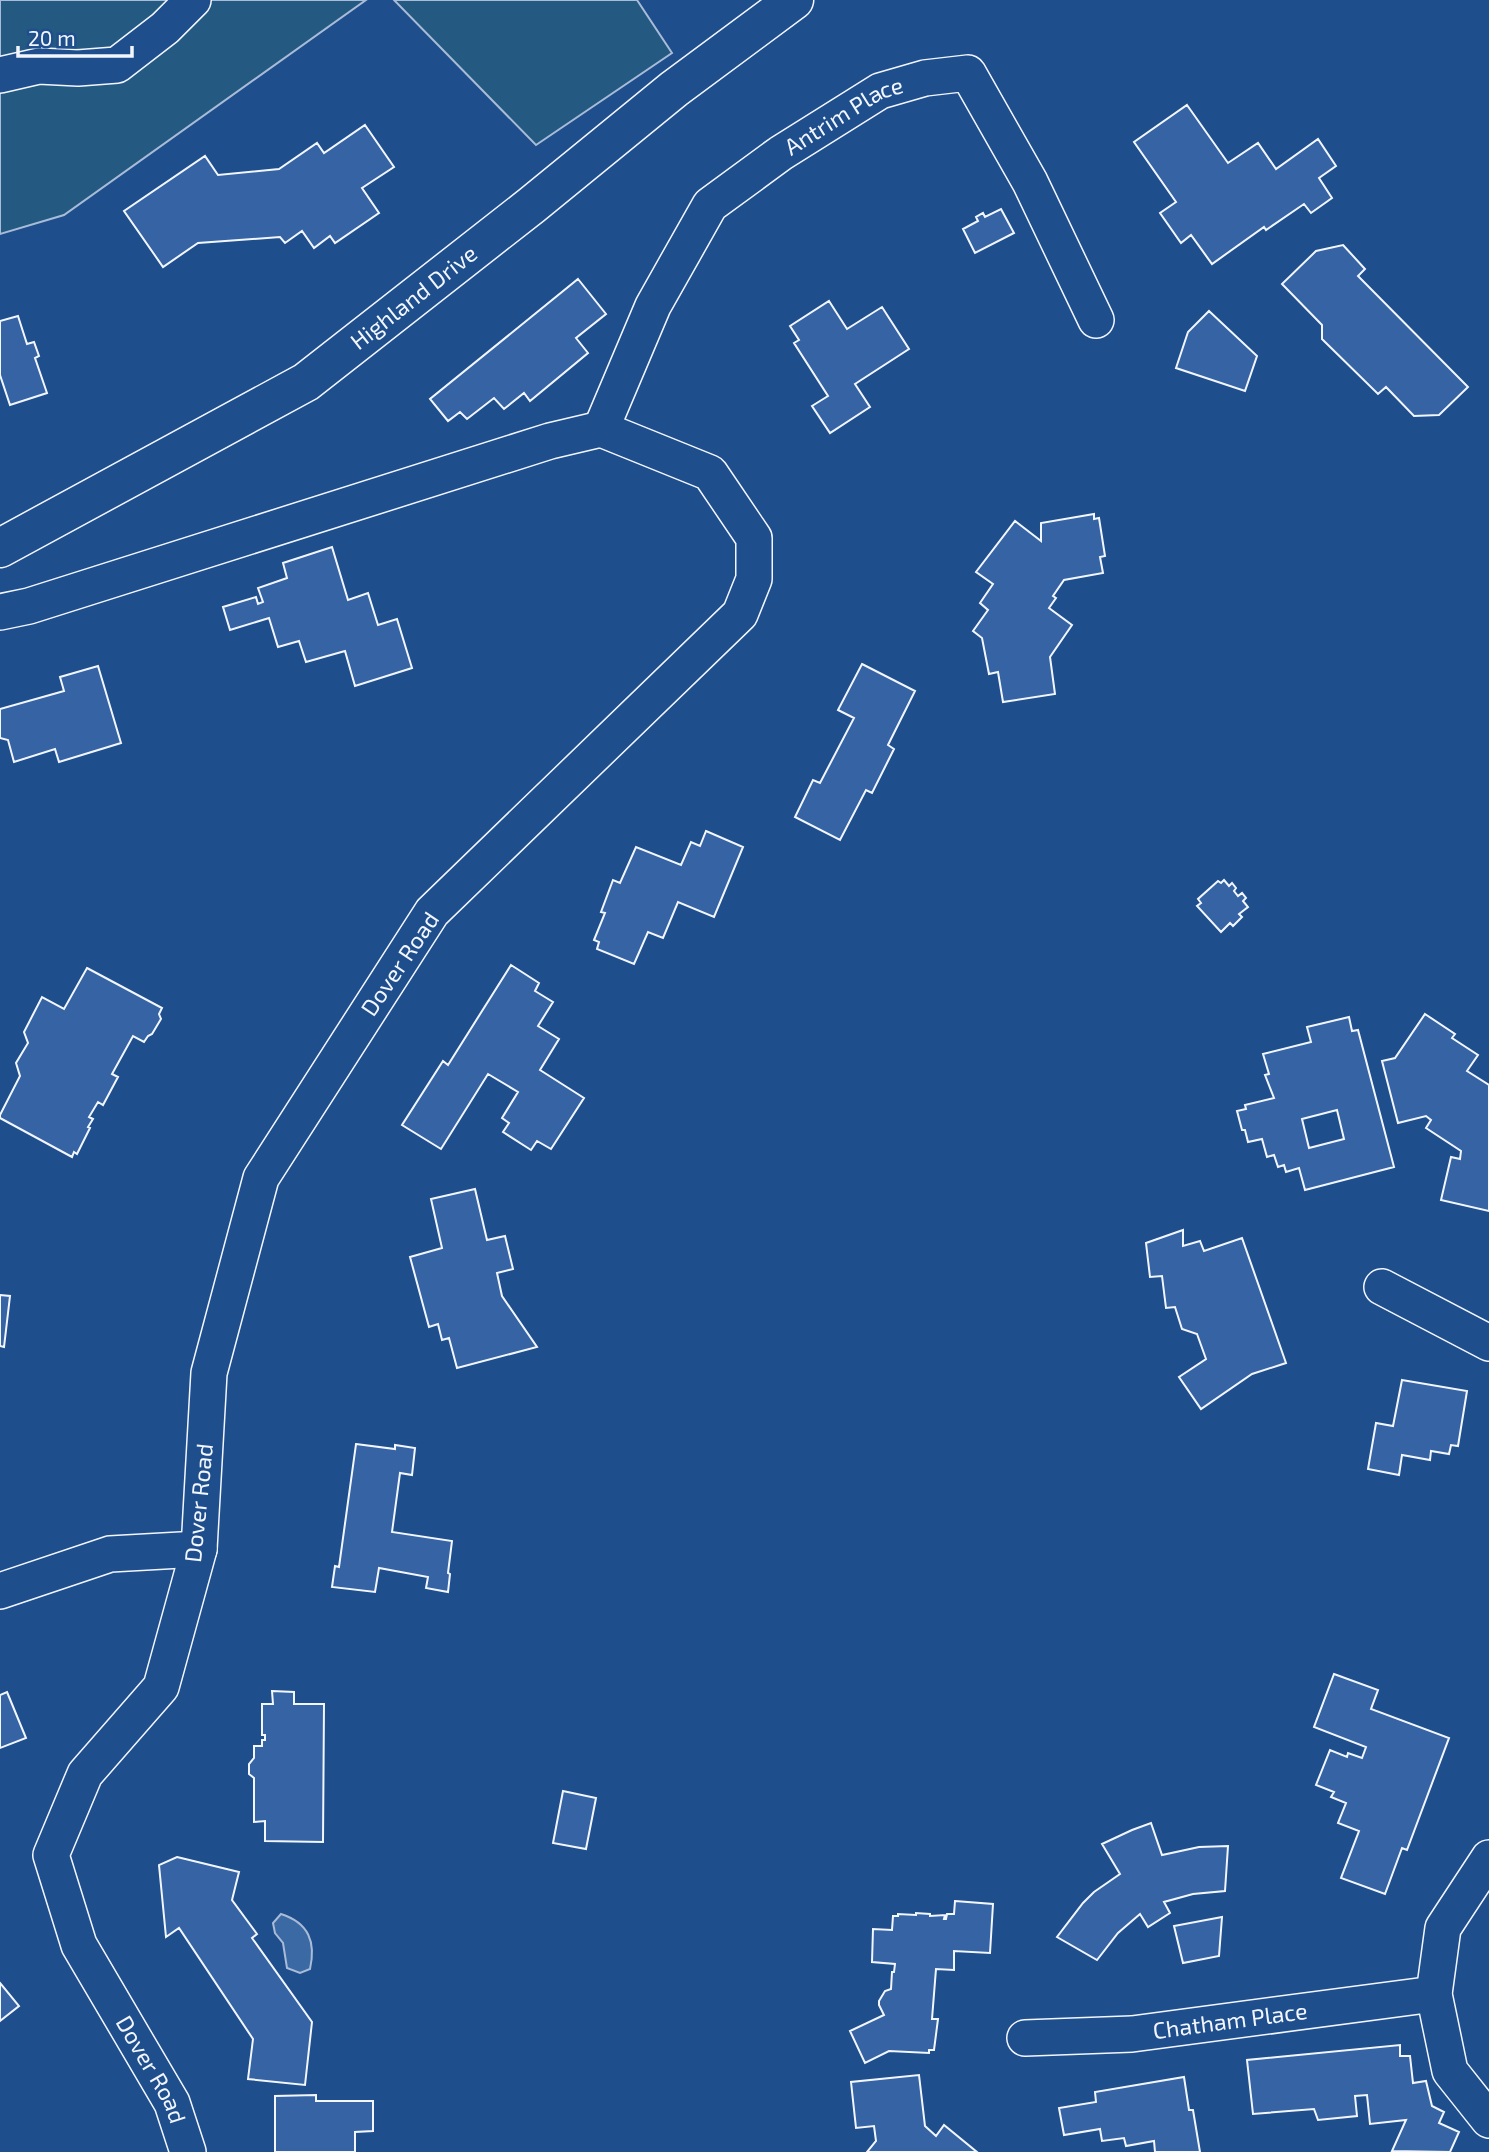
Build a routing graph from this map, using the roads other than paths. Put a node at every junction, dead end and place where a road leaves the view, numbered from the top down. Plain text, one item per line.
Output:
1 (193, 0) edge
2 (794, 0) edge
3 (0, 75) edge
4 (1096, 320) dead end
5 (601, 429) junction
6 (0, 548) edge
7 (0, 612) edge
8 (1382, 1287) dead end
9 (1489, 1343) edge
10 (199, 1549) junction
11 (0, 1591) edge
12 (1489, 1858) edge
13 (1434, 1994) junction
14 (1025, 2038) dead end
15 (1489, 2120) edge
16 (188, 2152) edge

1 - 3 street
2 - 6 street, Highland Drive
4 - 5 street, Antrim Place
5 - 7 street
5 - 10 street, Dover Road
8 - 9 street
10 - 11 street
10 - 16 street, Dover Road
12 - 13 street
13 - 14 street, Chatham Place
13 - 15 street

